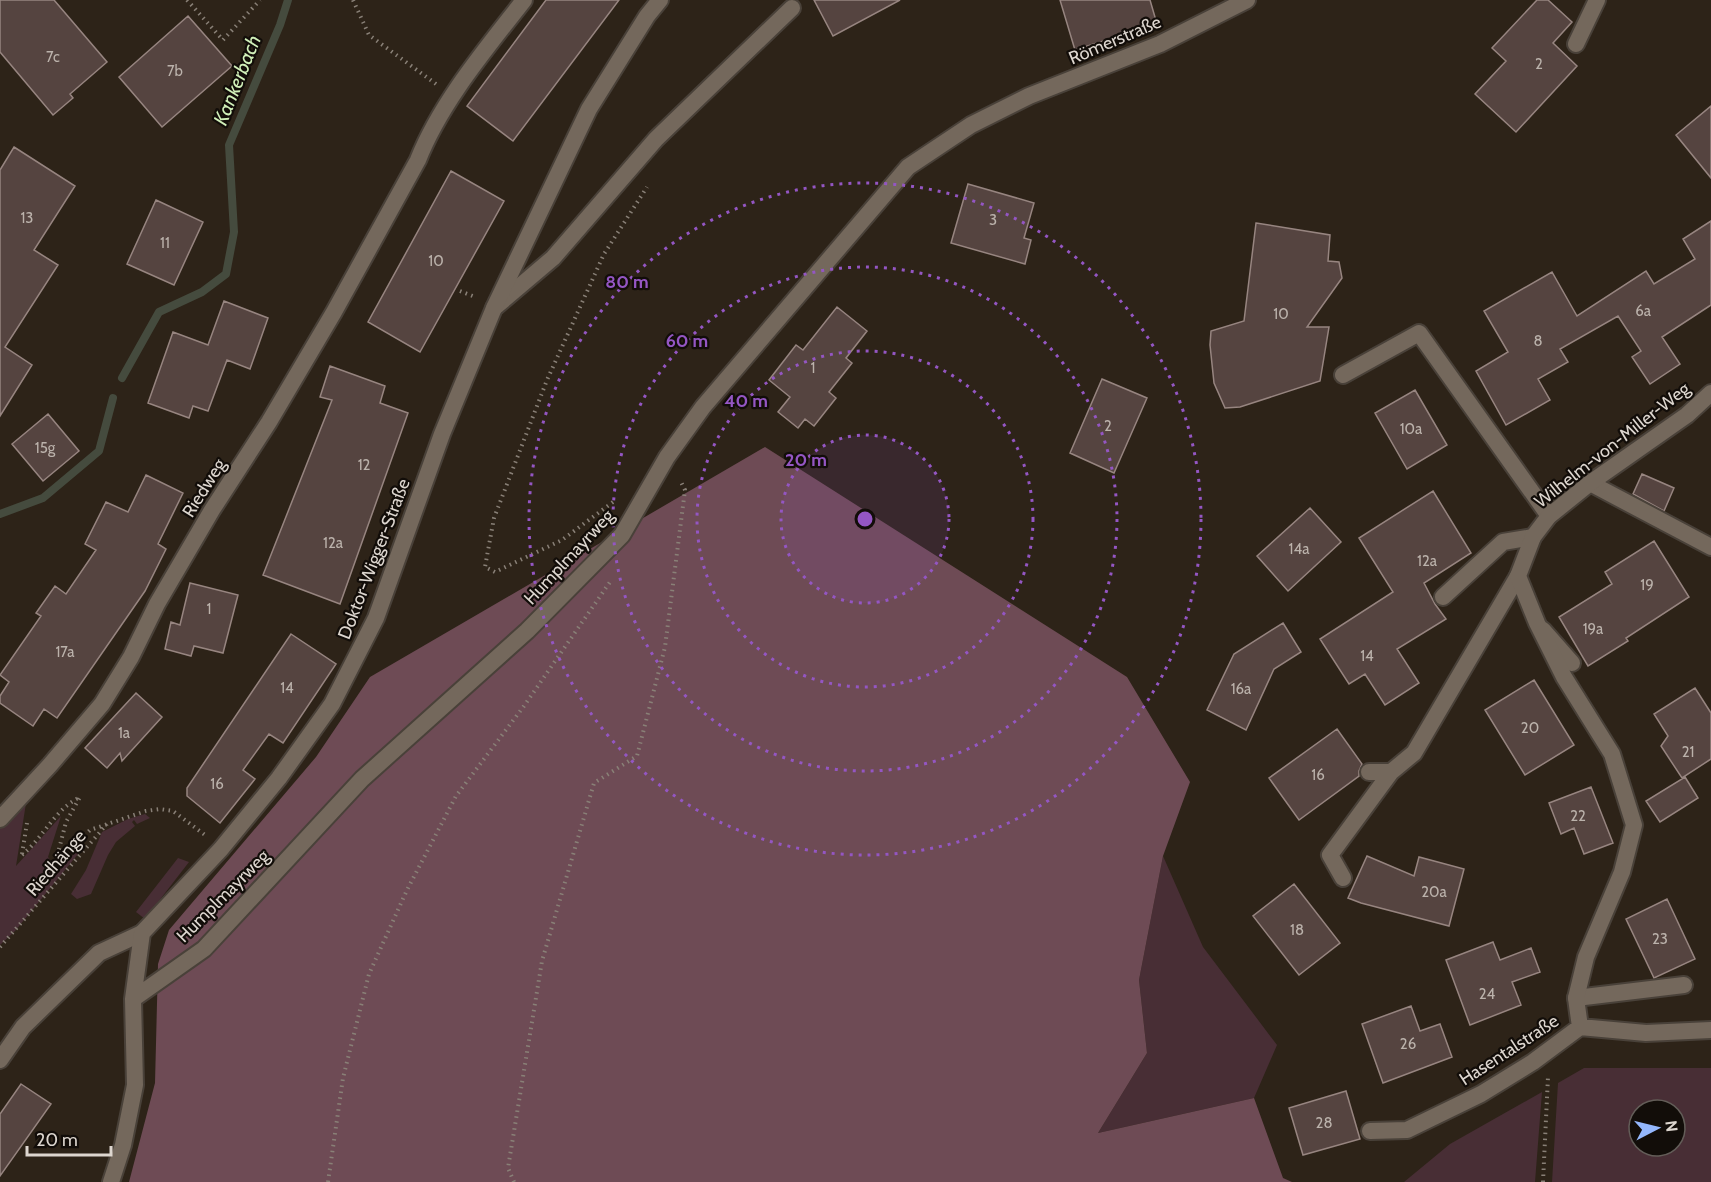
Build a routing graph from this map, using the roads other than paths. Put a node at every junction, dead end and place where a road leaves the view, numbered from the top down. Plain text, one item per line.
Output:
1 (524, 0) edge
2 (660, 0) edge
3 (1247, 0) edge
4 (1598, 0) edge
5 (792, 8) dead end
6 (1576, 44) dead end
7 (1029, 96) joint
8 (488, 304) junction
9 (1343, 375) dead end
10 (1711, 393) edge
11 (1590, 483) junction
12 (1549, 516) junction
13 (1533, 537) junction
14 (1711, 547) edge
15 (1518, 576) junction
16 (1443, 597) dead end
17 (1537, 623) junction
18 (1572, 663) dead end
19 (1369, 772) dead end
20 (1391, 772) junction
21 (0, 819) edge
22 (1343, 878) dead end
23 (142, 933) junction
24 (1684, 985) dead end
25 (1575, 998) junction
26 (133, 999) junction
27 (1581, 1028) junction
28 (1711, 1030) edge
29 (0, 1060) edge
30 (1370, 1131) dead end
31 (111, 1182) edge

1 - 21 street, Riedweg
2 - 8 street, Doktor-Wigger-Straße
3 - 7 street, Römerstraße
4 - 6 street
5 - 8 street
7 - 26 street, Humplmayrweg
8 - 23 street, Doktor-Wigger-Straße
9 - 12 street
10 - 11 street, Wilhelm-von-Miller-Weg
11 - 12 street, Wilhelm-von-Miller-Weg
11 - 14 street
12 - 13 street, Wilhelm-von-Miller-Weg
13 - 15 street, Wilhelm-von-Miller-Weg
13 - 16 street
15 - 17 street
15 - 20 street, Wilhelm-von-Miller-Weg
17 - 18 street
17 - 25 street
19 - 20 street
20 - 22 street, Wilhelm-von-Miller-Weg
23 - 26 street
23 - 29 street
24 - 25 street
25 - 27 street
26 - 31 street
27 - 28 street, Hasentalstraße
27 - 30 street, Hasentalstraße

